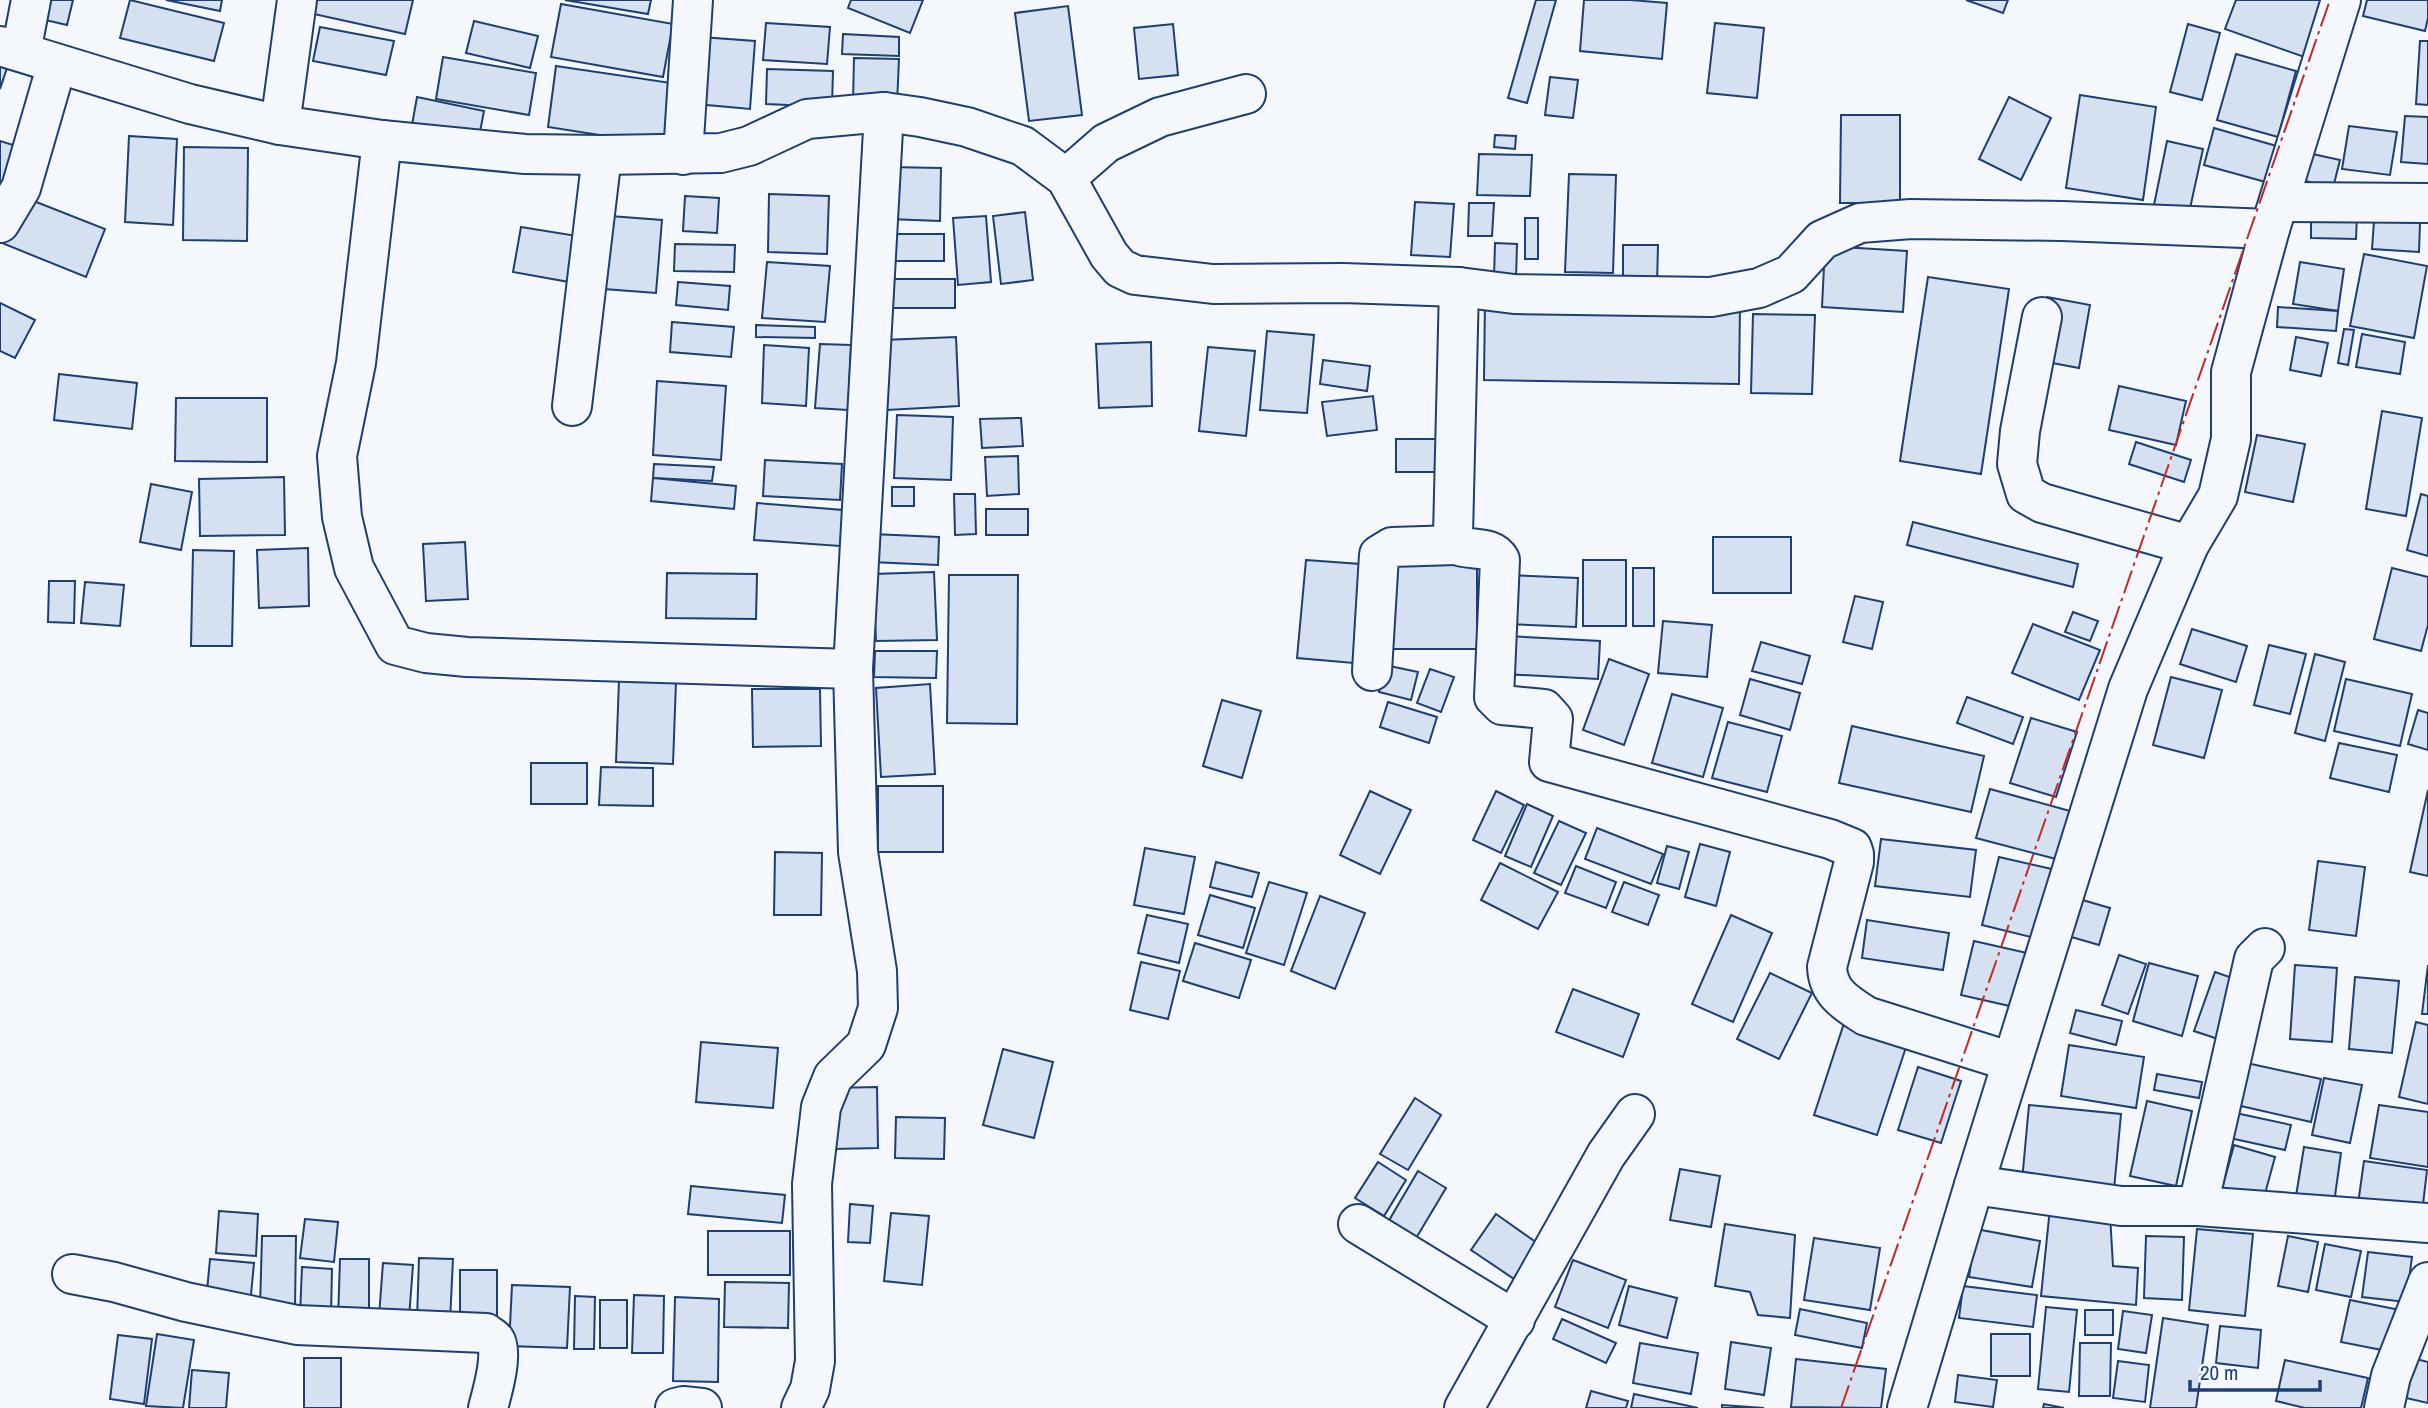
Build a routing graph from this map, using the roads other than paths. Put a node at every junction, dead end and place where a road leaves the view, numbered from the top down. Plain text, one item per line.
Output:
1 (31, 0) edge
2 (297, 0) edge
3 (693, 0) edge
4 (2341, 0) edge
5 (10, 49) edge
6 (57, 64) junction
7 (1246, 94) dead end
8 (884, 112) junction
9 (280, 125) junction
10 (382, 140) junction
11 (602, 155) junction
12 (683, 155) junction
13 (1066, 178) junction
14 (2428, 203) edge
15 (2274, 216) junction
16 (0, 223) edge
17 (1459, 287) junction
18 (2042, 317) dead end
19 (572, 406) dead end
20 (1457, 545) junction
21 (2189, 545) junction
22 (853, 669) junction
23 (1372, 671) dead end
24 (2265, 948) dead end
25 (2012, 1062) junction
26 (1635, 1114) dead end
27 (1974, 1185) junction
28 (2198, 1206) junction
29 (2428, 1223) edge
30 (1357, 1224) dead end
31 (72, 1275) dead end
32 (2428, 1282) edge
33 (1515, 1320) junction
34 (488, 1408) edge
35 (675, 1408) edge
36 (702, 1408) edge
37 (801, 1408) edge
38 (1464, 1408) edge
39 (1908, 1408) edge
40 (2384, 1408) edge

1 - 5 street
2 - 9 street
3 - 12 street
4 - 15 street
5 - 6 street
6 - 9 street
6 - 16 street
7 - 13 street
8 - 12 street
8 - 13 street
8 - 22 street
9 - 10 street
10 - 11 street
10 - 22 street
11 - 12 street
11 - 19 street
13 - 17 street
14 - 15 street
15 - 17 street
15 - 21 street
17 - 20 street
18 - 21 street
20 - 23 street
20 - 25 street
21 - 25 street
22 - 37 street
24 - 28 street
25 - 27 street
26 - 33 street
27 - 28 street
27 - 39 street
28 - 29 street
30 - 33 street
31 - 34 street
32 - 40 street
33 - 38 street
35 - 36 street

